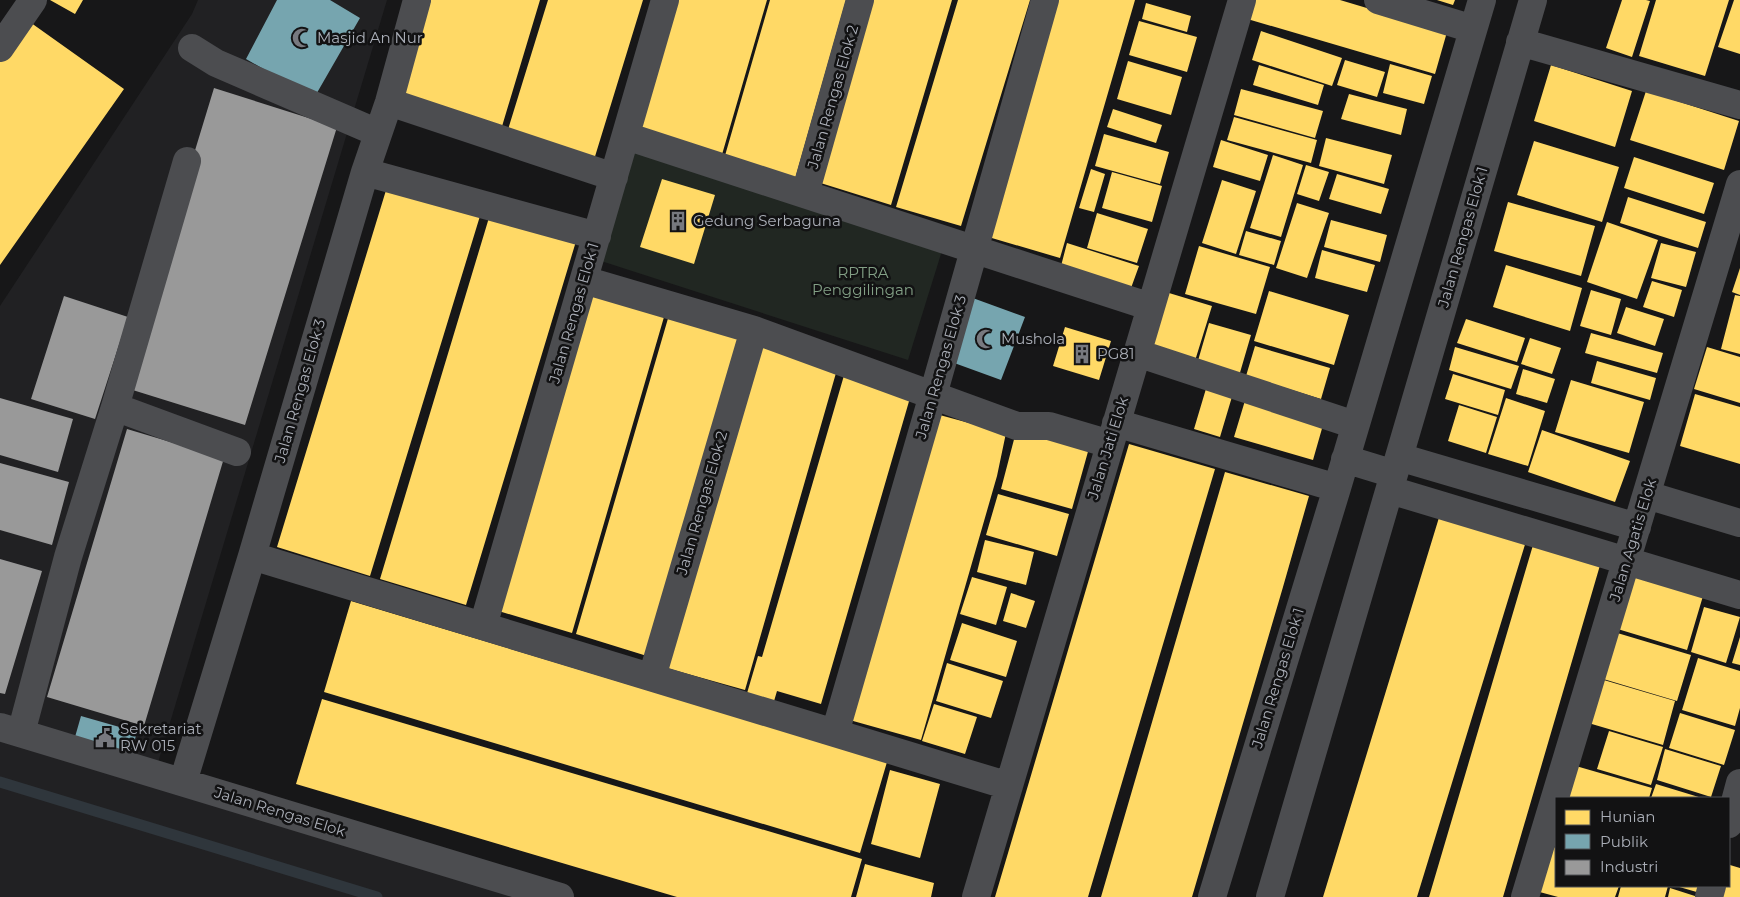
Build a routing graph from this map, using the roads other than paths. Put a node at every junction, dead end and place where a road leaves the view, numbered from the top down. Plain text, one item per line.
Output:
1 (33, 0) edge
2 (418, 0) edge
3 (665, 0) edge
4 (860, 0) edge
5 (1045, 0) edge
6 (1242, 0) edge
7 (1378, 0) edge
8 (1482, 0) edge
9 (1532, 0) edge
10 (1473, 30) junction
11 (1520, 42) junction
12 (0, 48) edge
13 (192, 48) dead end
14 (389, 102) junction
15 (1740, 105) edge
16 (378, 133) junction
17 (626, 136) junction
18 (187, 161) dead end
19 (364, 172) junction
20 (614, 177) junction
21 (1740, 184) edge
22 (805, 194) junction
23 (597, 236) junction
24 (974, 250) junction
25 (584, 280) junction
26 (1151, 307) junction
27 (754, 330) junction
28 (1137, 353) junction
29 (933, 396) junction
30 (115, 407) junction
31 (1355, 425) junction
32 (1113, 434) junction
33 (237, 452) dead end
34 (1345, 460) junction
35 (1395, 474) junction
36 (1336, 488) junction
37 (1646, 495) junction
38 (1740, 523) edge
39 (1637, 526) junction
40 (252, 556) junction
41 (1626, 561) junction
42 (1740, 595) edge
43 (483, 626) junction
44 (652, 677) junction
45 (11, 730) edge
46 (835, 733) junction
47 (184, 782) junction
48 (1740, 783) edge
49 (1009, 786) junction
50 (1558, 797) edge
51 (1555, 806) edge
52 (1730, 820) edge
53 (1529, 896) edge
54 (560, 897) edge
55 (976, 897) edge
56 (1212, 897) edge
57 (1270, 897) edge

1 - 12 street
2 - 14 street, Jalan Rengas Elok 3
3 - 17 street, Jalan Rengas Elok 1
4 - 22 street, Jalan Rengas Elok 2
5 - 24 street, Jalan Rengas Elok 3
6 - 26 street, Jalan Jati Elok
7 - 10 street
8 - 10 street, Jalan Rengas Elok 1
9 - 11 street, Jalan Rengas Elok 1
10 - 31 street, Jalan Rengas Elok 1
11 - 15 street
11 - 35 street, Jalan Rengas Elok 1
13 - 16 street
14 - 16 street, Jalan Rengas Elok 3
14 - 20 street
16 - 19 street, Jalan Rengas Elok 3
17 - 20 street, Jalan Rengas Elok 1
17 - 22 street
18 - 30 street
19 - 23 street
19 - 40 street, Jalan Rengas Elok 3
20 - 23 street, Jalan Rengas Elok 1
21 - 37 street, Jalan Agatis Elok
22 - 24 street
23 - 25 street, Jalan Rengas Elok 1
24 - 26 street
24 - 29 street, Jalan Rengas Elok 3
25 - 27 street
25 - 43 street, Jalan Rengas Elok 1
26 - 28 street, Jalan Jati Elok
27 - 29 street
27 - 44 street, Jalan Rengas Elok 2
28 - 31 street
28 - 32 street, Jalan Jati Elok
29 - 32 street
29 - 46 street, Jalan Rengas Elok 3
30 - 33 street
30 - 45 street
31 - 34 street, Jalan Rengas Elok 1
32 - 36 street
32 - 49 street, Jalan Jati Elok
34 - 35 street
34 - 36 street, Jalan Rengas Elok 1
35 - 39 street
35 - 41 street
35 - 57 street, Jalan Rengas Elok 1
36 - 56 street, Jalan Rengas Elok 1
37 - 38 street
37 - 39 street, Jalan Agatis Elok
39 - 41 street, Jalan Agatis Elok
40 - 43 street
40 - 47 street, Jalan Rengas Elok 3
41 - 42 street
41 - 50 street, Jalan Agatis Elok
43 - 44 street
44 - 46 street
45 - 47 street, Jalan Rengas Elok
46 - 49 street
47 - 54 street, Jalan Rengas Elok
48 - 52 street
49 - 55 street, Jalan Jati Elok
51 - 53 street, Jalan Agatis Elok

